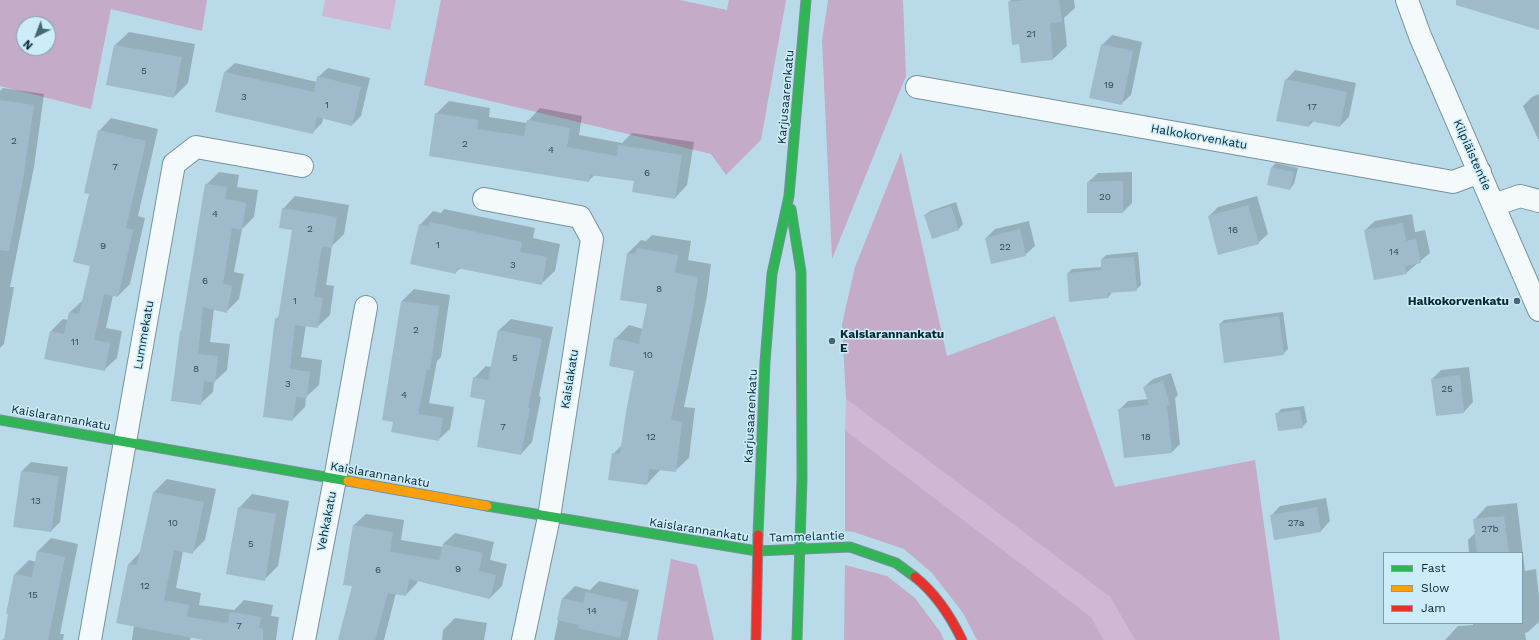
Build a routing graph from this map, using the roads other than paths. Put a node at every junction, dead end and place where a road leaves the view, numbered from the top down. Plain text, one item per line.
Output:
1 (806, 0) edge
2 (1407, 0) edge
3 (917, 87) dead end
4 (302, 166) dead end
5 (1480, 172) junction
6 (789, 196) junction
7 (484, 199) dead end
8 (1539, 201) edge
9 (1494, 205) junction
10 (366, 307) dead end
11 (1539, 310) edge
12 (0, 420) edge
13 (125, 442) junction
14 (335, 479) junction
15 (549, 517) junction
16 (799, 550) junction
17 (757, 551) junction
18 (90, 640) edge
19 (304, 640) edge
20 (523, 640) edge
21 (756, 640) edge
22 (797, 640) edge
23 (962, 640) edge

1 - 6 street, Karjusaarenkatu
2 - 5 street, Kilpiäistentie
3 - 5 street, Halkokorvenkatu
4 - 13 street, Lummekatu
5 - 9 street, Kilpiäistentie
6 - 16 street, Karjusaarenkatu
6 - 17 street, Karjusaarenkatu
7 - 15 street, Kaislakatu
8 - 9 street
9 - 11 street, Kilpiäistentie
10 - 14 street, Vehkakatu
12 - 13 street, Kaislarannankatu
13 - 14 street, Kaislarannankatu
13 - 18 street, Lummekatu
14 - 15 street, Kaislarannankatu
14 - 19 street, Vehkakatu
15 - 17 street, Kaislarannankatu
15 - 20 street, Kaislakatu
16 - 17 street, Tammelantie
16 - 22 street, Karjusaarenkatu
16 - 23 street, Tammelantie
17 - 21 street, Karjusaarenkatu

